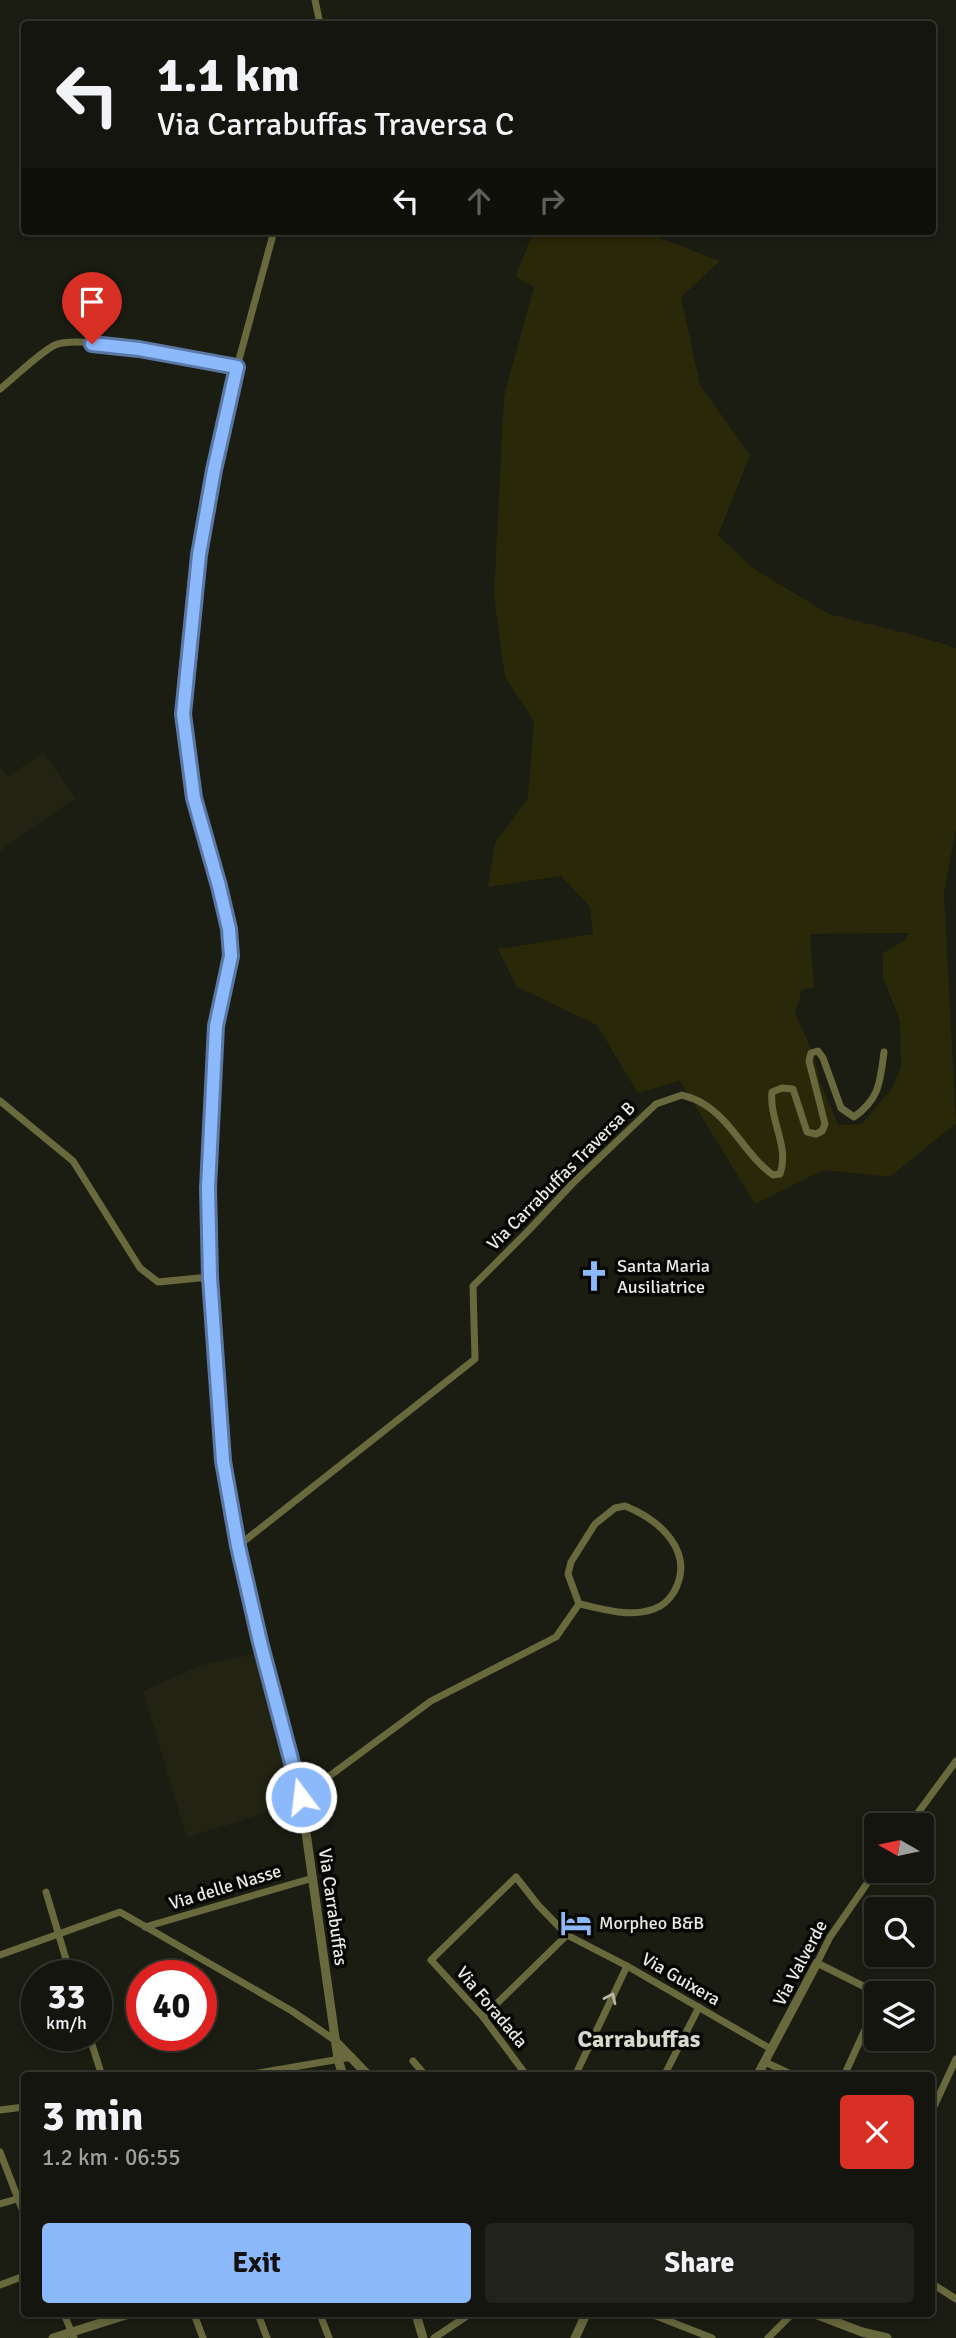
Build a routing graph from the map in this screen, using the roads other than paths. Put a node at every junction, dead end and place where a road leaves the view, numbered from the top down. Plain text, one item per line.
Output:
1 (314, 0) edge
2 (319, 21) edge
3 (273, 235) edge
4 (237, 367) junction
5 (0, 389) edge
6 (884, 1052) dead end
7 (0, 1101) edge
8 (210, 1277) junction
9 (238, 1546) junction
10 (579, 1604) junction
11 (956, 1760) edge
12 (301, 1797) junction
13 (918, 1813) edge
14 (313, 1878) junction
15 (867, 1883) edge
16 (46, 1892) dead end
17 (145, 1927) junction
18 (59, 1933) junction
19 (567, 1935) junction
20 (0, 1955) edge
21 (67, 1960) edge
22 (431, 1960) joint
23 (817, 1963) junction
24 (627, 1966) junction
25 (864, 1986) edge
26 (699, 2007) junction
27 (482, 2017) junction
28 (864, 2032) edge
29 (336, 2042) junction
30 (771, 2049) junction
31 (94, 2051) edge
32 (352, 2057) junction
33 (338, 2059) junction
34 (956, 2059) edge
35 (412, 2061) dead end
36 (765, 2062) junction
37 (101, 2072) edge
38 (264, 2072) edge
39 (342, 2072) edge
40 (365, 2072) edge
41 (422, 2072) edge
42 (524, 2072) edge
43 (577, 2072) edge
44 (666, 2072) edge
45 (759, 2072) edge
46 (787, 2072) edge
47 (846, 2072) edge
48 (935, 2104) edge
49 (21, 2107) edge
50 (0, 2110) edge
51 (0, 2152) edge
52 (21, 2196) edge
53 (21, 2198) edge
54 (0, 2204) edge
55 (21, 2277) edge
56 (0, 2285) edge
57 (935, 2286) edge
58 (956, 2299) edge
59 (65, 2317) edge
60 (121, 2317) edge
61 (195, 2317) edge
62 (259, 2317) edge
63 (321, 2317) edge
64 (417, 2317) edge
65 (466, 2317) edge
66 (585, 2317) edge
67 (659, 2317) edge
68 (789, 2317) edge
69 (823, 2317) edge
70 (862, 2332) junction
71 (73, 2335) edge
72 (53, 2338) edge
73 (203, 2338) edge
74 (267, 2338) edge
75 (329, 2338) edge
76 (423, 2338) edge
77 (434, 2338) edge
78 (575, 2338) edge
79 (712, 2338) edge
80 (768, 2338) edge
81 (873, 2338) edge
82 (887, 2338) edge

1 - 2 street
3 - 4 street, Via Carrabuffas
4 - 5 street
4 - 8 street, Via Carrabuffas
6 - 9 street, Via Carrabuffas Traversa B
7 - 8 street
8 - 9 street, Via Carrabuffas
9 - 12 street, Via Carrabuffas
10 - 10 street
10 - 12 street
11 - 13 street
12 - 14 street, Via Carrabuffas
14 - 17 street, Via delle Nasse
14 - 29 street, Via Carrabuffas
15 - 23 street, Via Valverde
16 - 18 street
17 - 18 street
17 - 29 street
18 - 20 street
18 - 21 street
19 - 22 street, Via Guixera
19 - 24 street, Via Guixera
19 - 27 street
22 - 27 street, Via Foradada
23 - 25 street
23 - 30 street, Via Valverde
24 - 26 street, Via Guixera
43 -> 24 street
26 - 30 street, Via Guixera
26 - 44 street
27 - 42 street, Via Foradada
28 - 47 street
29 - 32 street
29 - 33 street, Via Carrabuffas
30 - 36 street, Via Valverde
31 - 37 street
32 - 33 street
32 - 40 street
33 - 38 street
33 - 39 street, Via Carrabuffas
34 - 48 street
35 - 41 street
36 - 45 street, Via Valverde
36 - 46 street
49 - 50 street
51 - 52 street
53 - 54 street
55 - 56 street
57 - 58 street
59 - 71 street
60 - 71 street
61 - 73 street
62 - 74 street
63 - 75 street
64 - 76 street
65 - 77 street
66 - 78 street
67 - 79 street
68 - 80 street
69 - 70 street
70 - 81 street
70 - 82 street
71 - 72 street

